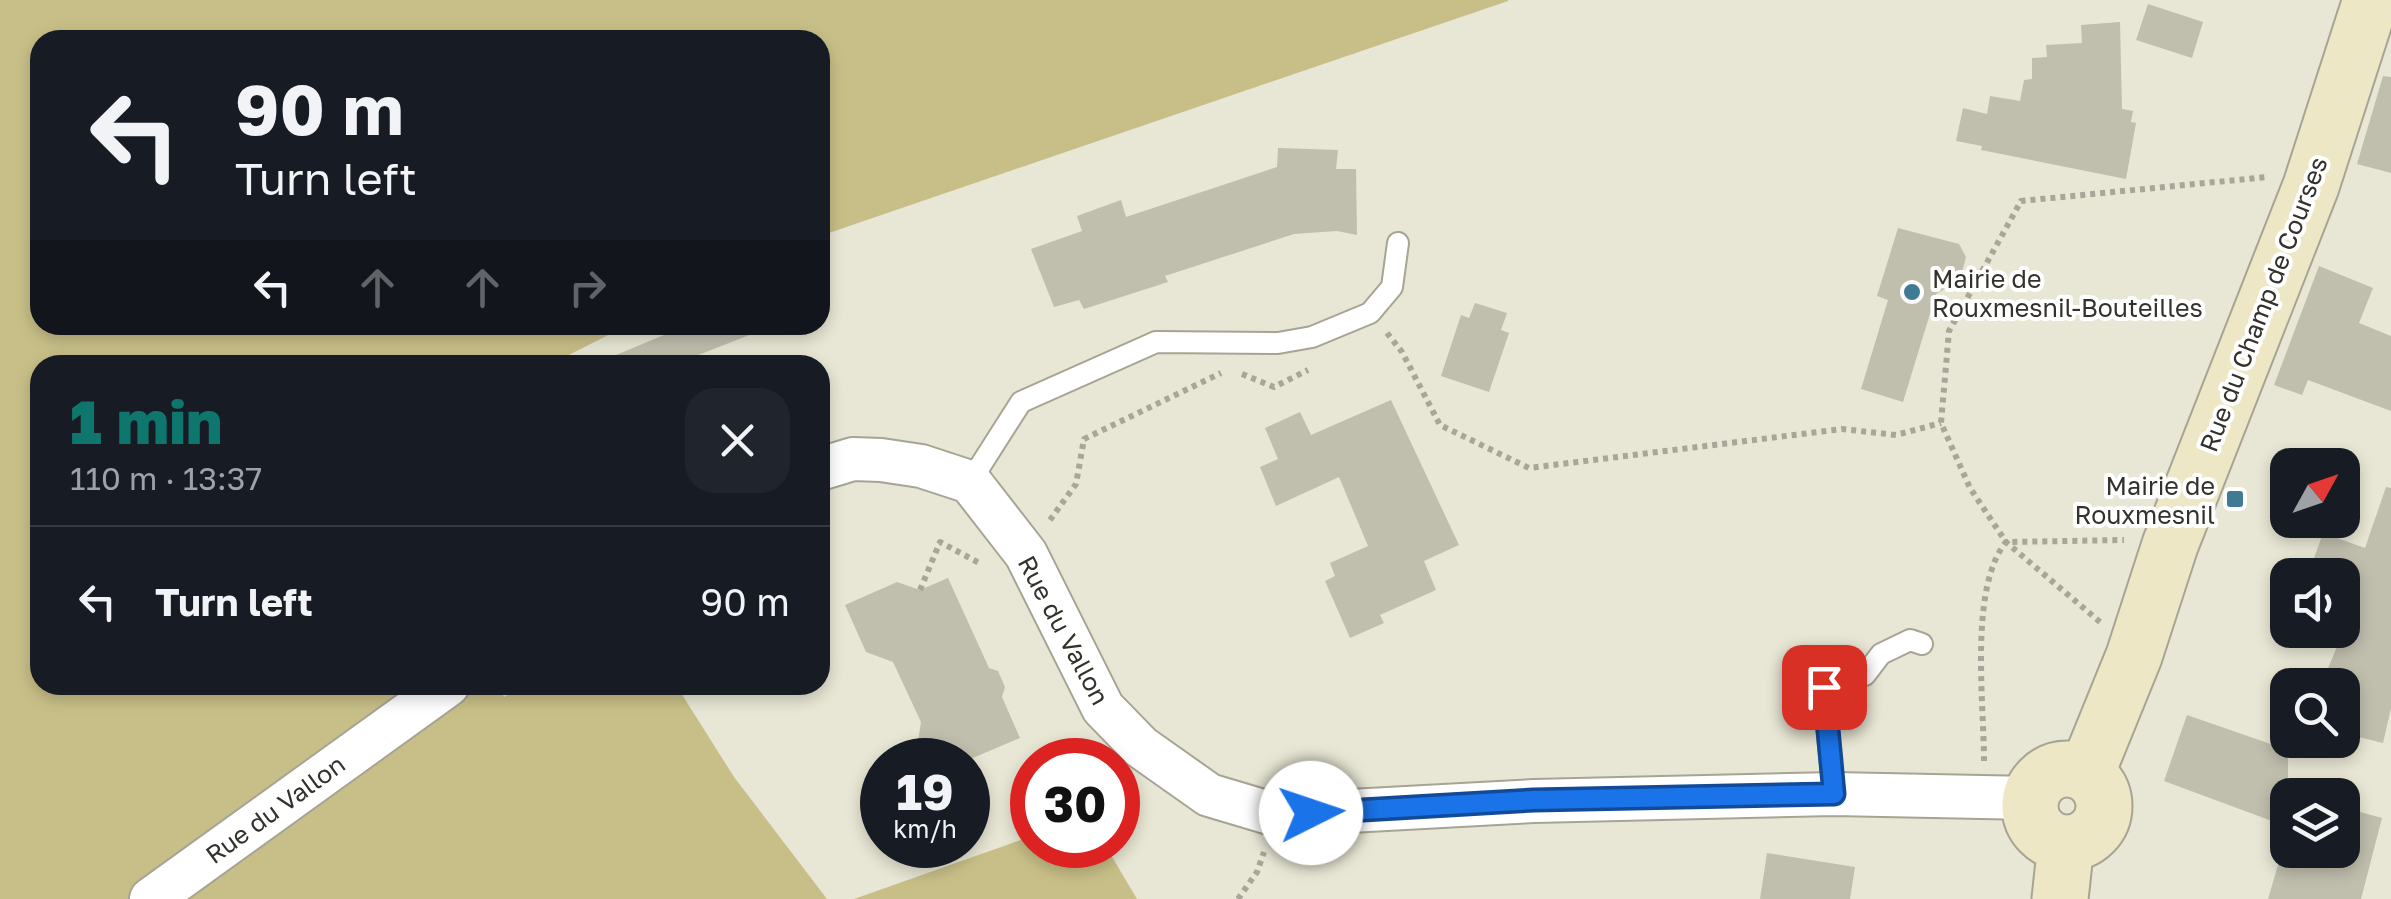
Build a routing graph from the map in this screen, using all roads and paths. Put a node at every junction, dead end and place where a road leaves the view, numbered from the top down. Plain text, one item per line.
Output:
1 (2371, 0) edge
2 (2311, 186) junction
3 (1398, 243) dead end
4 (1370, 313) junction
5 (1386, 331) junction
6 (1370, 339) dead end
7 (1322, 363) dead end
8 (1940, 422) junction
9 (830, 466) edge
10 (970, 482) junction
11 (2006, 542) junction
12 (2170, 545) junction
13 (1026, 554) junction
14 (920, 590) dead end
15 (2142, 631) junction
16 (1922, 644) dead end
17 (434, 695) edge
18 (2086, 774) junction
19 (1834, 794) junction
20 (2008, 797) junction
21 (1276, 815) junction
22 (2066, 843) junction
23 (152, 899) edge
24 (1238, 899) edge
25 (2060, 899) edge

1 - 2 main road, Rue du Champ de Courses
2 - 8 path
2 - 12 main road, Rue du Champ de Courses
3 - 4 lane
4 - 5 path
4 - 10 lane
5 - 6 path
5 - 8 path
7 - 13 path
8 - 11 path
9 - 10 street
10 - 13 street, Rue du Vallon
11 - 12 path
11 - 15 path
11 - 20 path
12 - 15 main road, Rue du Champ de Courses
13 - 14 path
13 - 21 street, Rue du Vallon
15 - 18 main road, Rue du Champ de Courses
16 - 19 lane
17 - 23 street, Rue du Vallon
18 - 20 main road
18 - 22 main road
19 - 20 street, Rue du Vallon
19 - 21 street, Rue du Vallon
20 - 22 main road
21 - 24 path
22 - 25 main road

